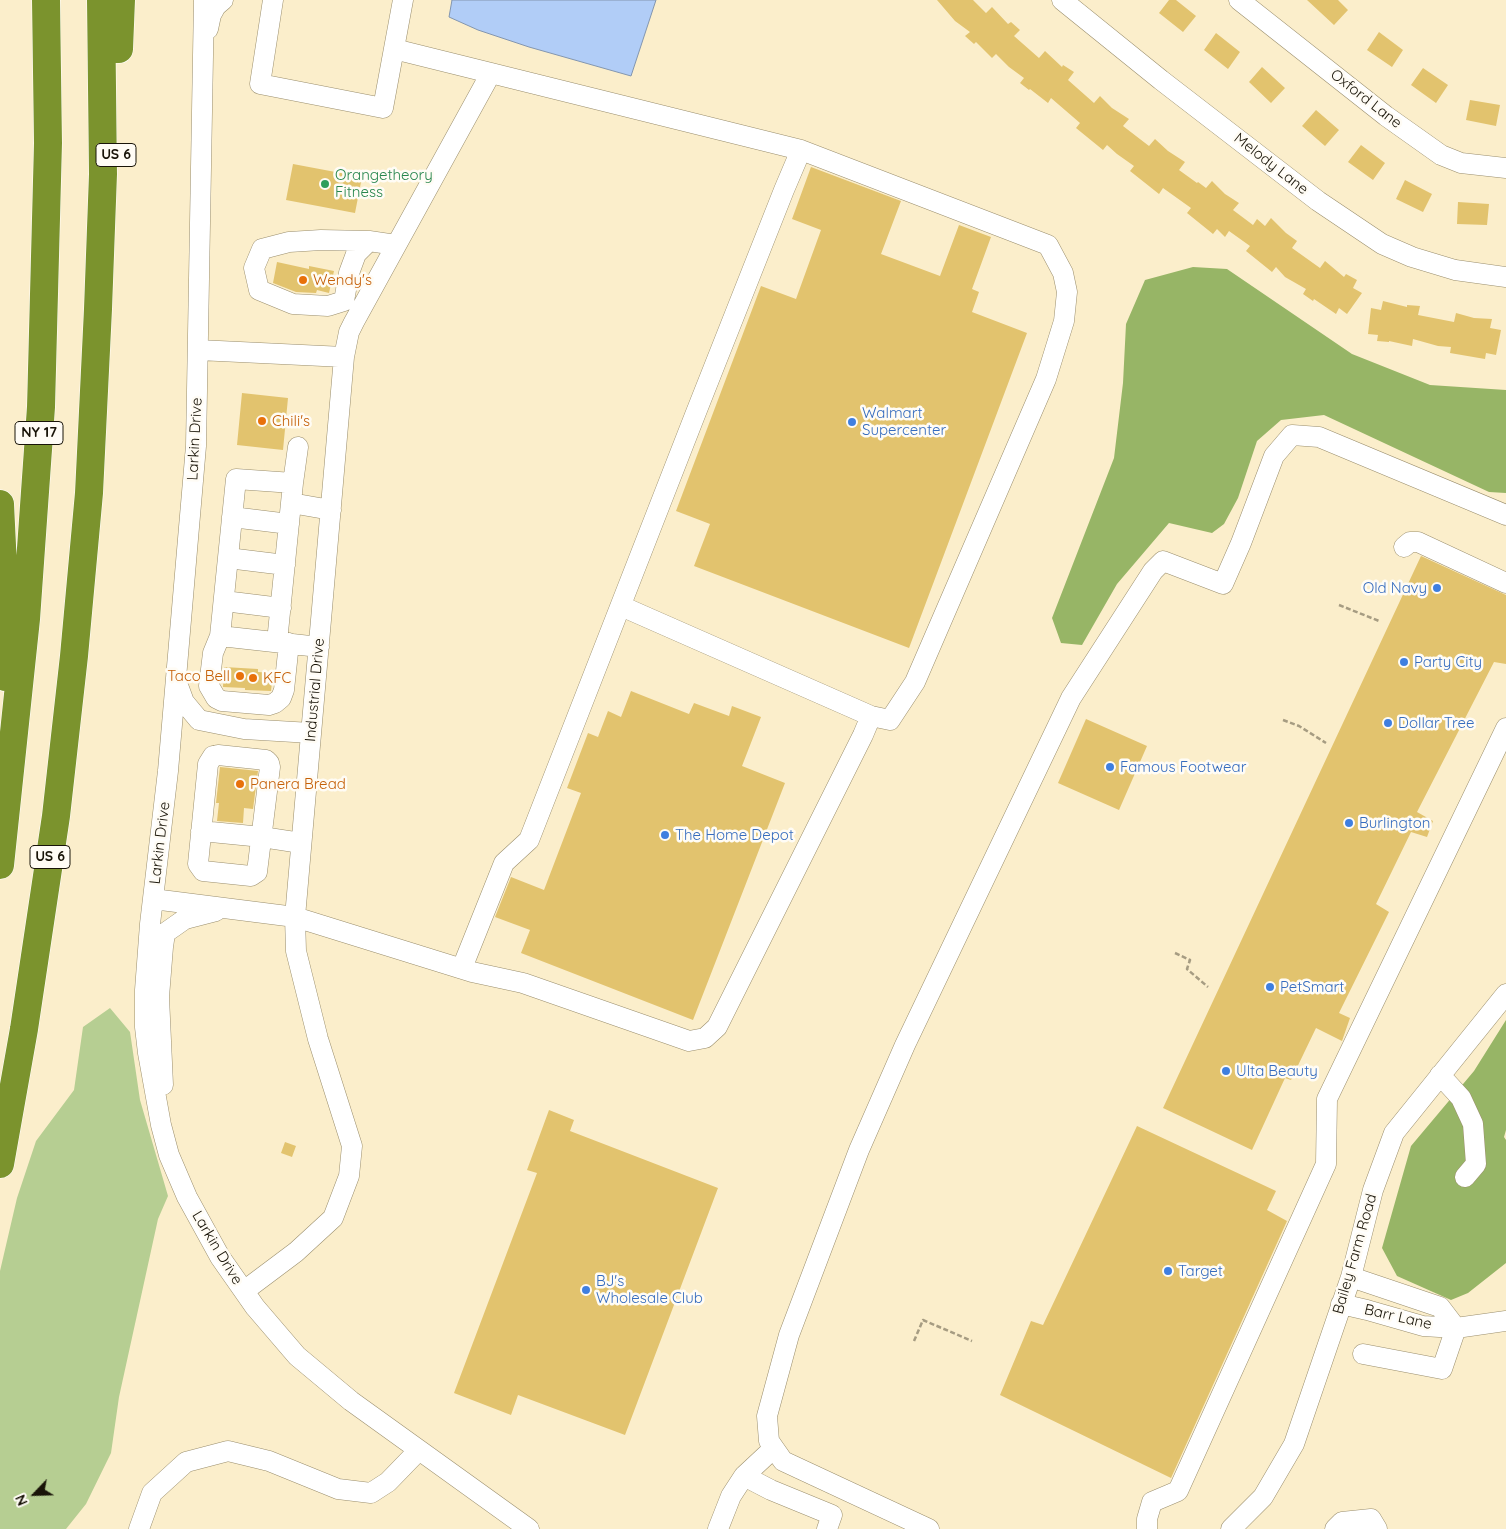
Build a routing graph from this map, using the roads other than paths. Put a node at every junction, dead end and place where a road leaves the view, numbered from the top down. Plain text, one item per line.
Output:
1 (46, 0) edge
2 (102, 0) edge
3 (122, 0) edge
4 (204, 0) edge
5 (223, 0) edge
6 (273, 0) edge
7 (403, 0) edge
8 (1062, 0) edge
9 (1239, 0) edge
10 (394, 49) junction
11 (203, 50) junction
12 (491, 73) junction
13 (801, 150) junction
14 (1506, 168) edge
15 (369, 240) junction
16 (396, 244) junction
17 (1506, 278) edge
18 (98, 309) junction
19 (198, 350) junction
20 (344, 357) junction
21 (298, 447) dead end
22 (293, 483) junction
23 (0, 504) edge
24 (291, 504) junction
25 (330, 510) junction
26 (1506, 515) edge
27 (232, 517) junction
28 (289, 524) junction
29 (1404, 547) dead end
30 (228, 558) junction
31 (285, 565) junction
32 (1506, 583) edge
33 (224, 600) junction
34 (621, 606) junction
35 (281, 608) junction
36 (220, 636) junction
37 (283, 643) junction
38 (319, 646) junction
39 (176, 679) junction
40 (871, 716) junction
41 (1506, 728) edge
42 (311, 733) junction
43 (0, 826) edge
44 (201, 832) junction
45 (262, 837) junction
46 (301, 843) junction
47 (0, 865) edge
48 (153, 899) junction
49 (225, 908) junction
50 (295, 917) junction
51 (462, 968) junction
52 (1506, 994) edge
53 (1440, 1075) junction
54 (156, 1096) junction
55 (0, 1164) edge
56 (1465, 1177) dead end
57 (1351, 1277) junction
58 (244, 1291) junction
59 (1341, 1304) junction
60 (1506, 1320) edge
61 (1456, 1328) junction
62 (1363, 1354) dead end
63 (774, 1448) junction
64 (419, 1450) junction
65 (744, 1476) junction
66 (139, 1529) edge
67 (529, 1529) edge
68 (718, 1529) edge
69 (827, 1529) edge
70 (929, 1529) edge
71 (1147, 1529) edge
72 (1230, 1529) edge
73 (1335, 1529) edge
74 (1378, 1529) edge

1 - 47 highway, NY 17
2 - 18 highway
3 - 18 highway, US 6
4 - 11 street, Larkin Drive
5 - 11 street
6 - 10 street
7 - 10 street
8 - 17 street, Melody Lane
9 - 14 street, Oxford Lane
10 - 12 street
11 - 19 street, Larkin Drive
12 - 13 street
12 - 16 street, Industrial Drive
13 - 34 street
13 - 40 street
15 - 15 street
15 - 16 street
16 - 20 street, Industrial Drive
18 - 55 highway, US 6
19 - 20 street
19 - 39 street, Larkin Drive
20 - 25 street, Industrial Drive
21 - 22 street
22 - 24 street
22 - 27 street
23 - 43 highway
24 - 25 street
24 - 28 street
25 - 38 street, Industrial Drive
26 - 63 street
27 - 28 street
27 - 30 street
28 - 31 street
29 - 32 street
30 - 31 street
30 - 33 street
31 - 35 street
33 - 35 street
33 - 36 street
34 - 40 street
34 - 51 street
35 - 37 street
36 - 37 street
36 - 37 street
37 - 38 street
38 - 42 street, Industrial Drive
39 - 42 street
39 - 48 street, Larkin Drive
40 - 51 street
41 - 71 street
42 - 46 street, Industrial Drive
44 - 45 street
44 - 45 street
44 - 45 street
45 - 46 street
46 - 50 street, Industrial Drive
48 - 49 street
48 - 54 street, Larkin Drive
49 - 50 street
49 - 54 street
50 - 51 street
50 - 58 street, Industrial Drive
52 - 53 street, Bailey Farm Road
53 - 56 street
53 - 57 street, Bailey Farm Road
54 - 58 street, Larkin Drive
57 - 59 street, Bailey Farm Road
57 - 61 street, Barr Lane
58 - 64 street, Larkin Drive
59 - 61 street, Barr Lane
59 - 72 street, Bailey Farm Road
60 - 61 street, Barr Lane
61 - 62 street
63 - 65 street
63 - 70 street
64 - 66 street
64 - 67 street, Larkin Drive
65 - 68 street
65 - 69 street
73 - 74 street

